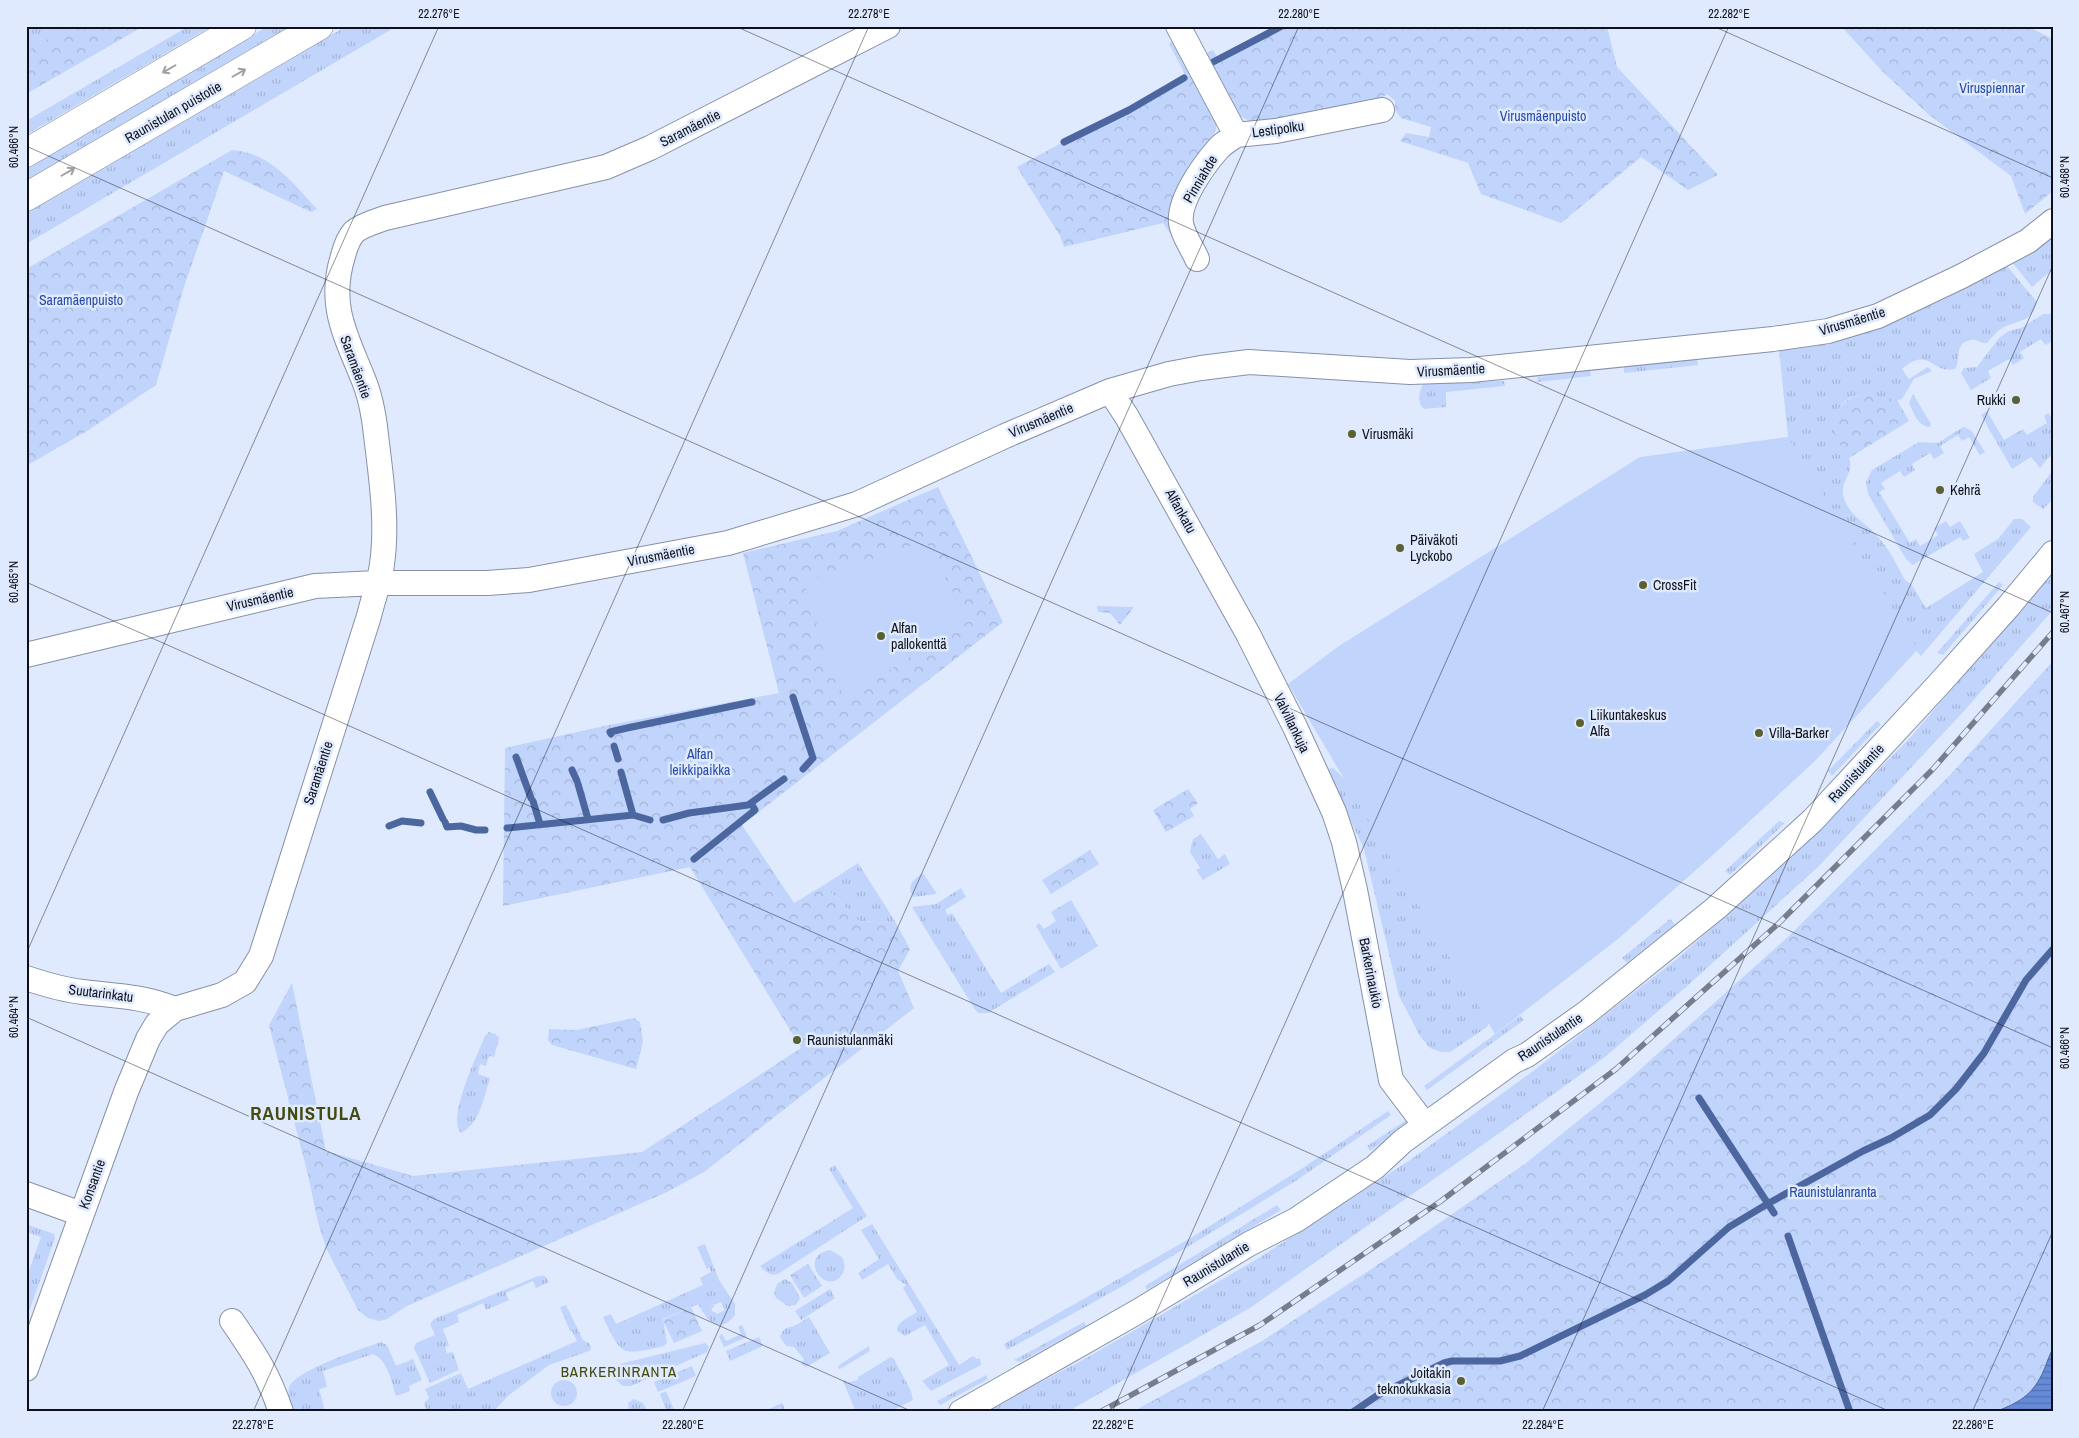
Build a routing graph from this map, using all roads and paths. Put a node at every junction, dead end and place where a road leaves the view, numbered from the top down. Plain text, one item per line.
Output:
1 (242, 26) edge
2 (319, 26) edge
3 (888, 26) edge
4 (1178, 26) edge
5 (1382, 110) dead end
6 (1236, 135) junction
7 (26, 153) edge
8 (26, 197) edge
9 (2053, 221) edge
10 (1197, 259) dead end
11 (1110, 391) junction
12 (2053, 553) edge
13 (377, 583) junction
14 (1248, 634) joint
15 (26, 655) edge
16 (1334, 812) joint
17 (26, 978) edge
18 (175, 1010) junction
19 (1425, 1125) junction
20 (26, 1194) edge
21 (81, 1214) junction
22 (232, 1321) dead end
23 (26, 1369) edge
24 (282, 1412) edge
25 (961, 1412) edge

1 -> 7 main road
8 -> 2 main road, Raunistulan puistotie
3 - 13 street, Saramäentie
4 - 6 street, Lestipolku
5 - 6 street, Lestipolku
6 - 10 street, Pinniahde
9 - 11 street, Virusmäentie
11 - 13 street, Virusmäentie
11 - 14 street, Alfankatu
12 - 19 street, Raunistulantie
13 - 15 street, Virusmäentie
13 - 18 street, Saramäentie
14 - 16 street, Valvillankuja
16 - 19 street, Barkerinaukio
17 - 18 street, Suutarinkatu
18 - 21 street, Konsantie
19 - 25 street, Raunistulantie
20 - 21 street
21 - 23 street, Konsantie
22 - 24 street

